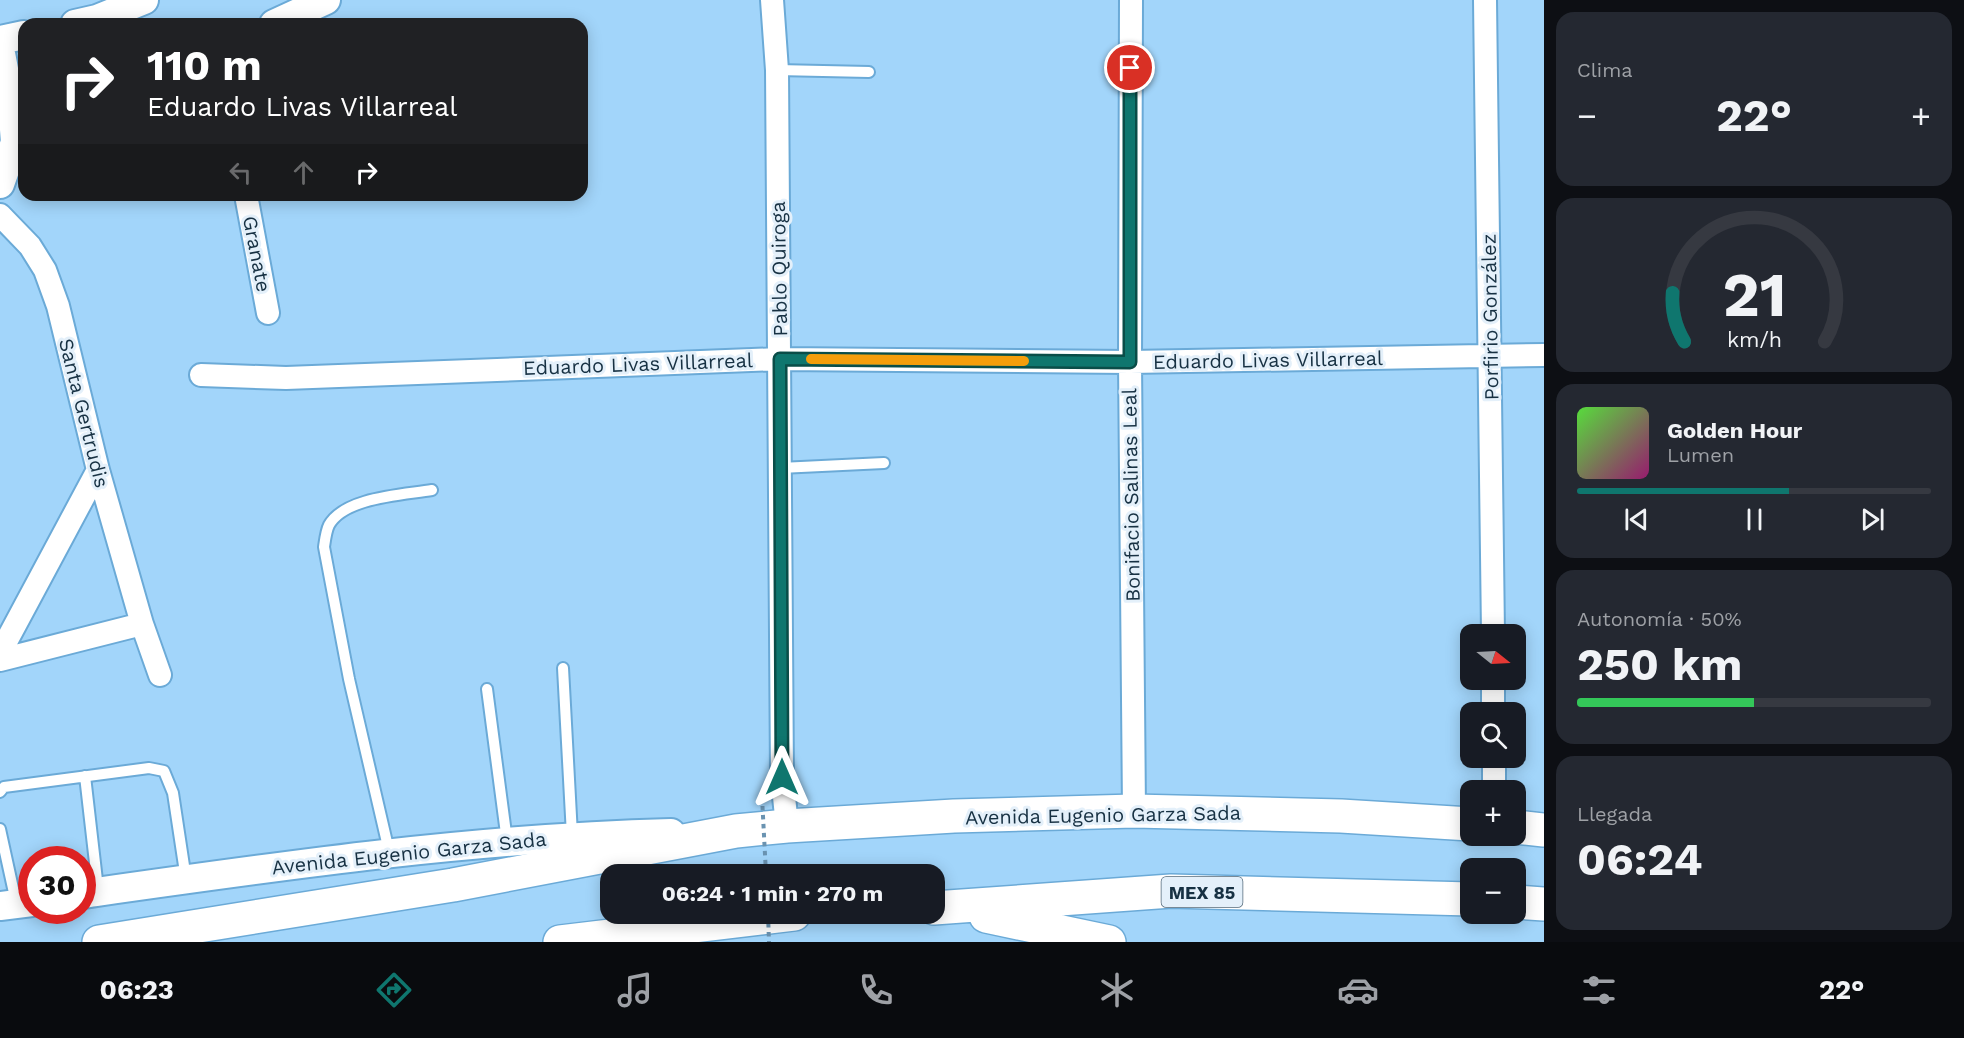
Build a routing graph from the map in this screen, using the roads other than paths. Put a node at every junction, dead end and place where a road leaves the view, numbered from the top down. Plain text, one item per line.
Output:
1 (144, 0) edge
2 (326, 0) edge
3 (772, 0) edge
4 (1131, 0) edge
5 (1485, 0) edge
6 (99, 18) edge
7 (287, 18) edge
8 (18, 36) edge
9 (0, 40) edge
10 (0, 48) edge
11 (777, 70) junction
12 (869, 72) dead end
13 (18, 136) edge
14 (18, 142) edge
15 (0, 184) edge
16 (247, 201) edge
17 (0, 215) edge
18 (268, 313) dead end
19 (1544, 355) edge
20 (1490, 357) junction
21 (780, 359) junction
22 (1130, 362) junction
23 (201, 375) dead end
24 (884, 464) dead end
25 (780, 468) junction
26 (98, 470) junction
27 (432, 490) dead end
28 (142, 624) junction
29 (1493, 624) edge
30 (0, 653) edge
31 (0, 660) edge
32 (563, 668) dead end
33 (160, 675) dead end
34 (487, 689) dead end
35 (85, 776) junction
36 (0, 792) edge
37 (1134, 810) junction
38 (1460, 823) edge
39 (787, 826) junction
40 (1526, 828) edge
41 (0, 829) edge
42 (1544, 830) edge
43 (736, 831) junction
44 (572, 836) junction
45 (507, 842) junction
46 (88, 846) edge
47 (389, 851) junction
48 (186, 880) junction
49 (96, 892) edge
50 (1460, 899) edge
51 (1526, 902) edge
52 (1544, 903) edge
53 (16, 904) edge
54 (945, 908) edge
55 (945, 909) edge
56 (729, 924) edge
57 (638, 938) edge
58 (99, 942) edge
59 (560, 942) edge
60 (1109, 942) edge

1 - 6 street
2 - 7 street
3 - 11 street, Pablo Quiroga
4 - 22 street, Bonifacio Salinas Leal
5 - 20 street, Porfirio González
8 - 9 street
10 - 13 street
11 - 12 lane
11 - 21 street, Pablo Quiroga
14 - 15 street
16 - 18 street, Granate
17 - 26 street, Santa Gertrudis
19 - 20 street, Eduardo Livas Villarreal
20 - 22 street, Eduardo Livas Villarreal
20 - 29 street, Porfirio González
21 - 22 street, Eduardo Livas Villarreal
21 - 23 street, Eduardo Livas Villarreal
21 - 25 street, Pablo Quiroga
22 - 37 street, Bonifacio Salinas Leal
24 - 25 lane
25 - 39 street, Pablo Quiroga
26 - 28 street, Santa Gertrudis
26 - 30 street
27 - 47 lane
28 - 31 street
28 - 33 street, Santa Gertrudis
32 - 44 lane
34 - 45 lane
35 - 36 lane
35 - 46 lane
35 - 48 lane
37 - 38 highway, Avenida Eugenio Garza Sada
37 - 39 highway, Avenida Eugenio Garza Sada
39 - 43 highway, Avenida Eugenio Garza Sada
40 - 42 highway
41 - 53 lane
43 - 44 street, Avenida Eugenio Garza Sada
43 - 58 highway, Avenida Eugenio Garza Sada
44 - 45 street, Avenida Eugenio Garza Sada
45 - 47 street, Avenida Eugenio Garza Sada
47 - 48 street, Avenida Eugenio Garza Sada
48 - 49 street, Avenida Eugenio Garza Sada
50 - 54 highway, MEX 85
51 - 52 highway
55 - 60 highway
56 - 57 highway
57 - 59 highway

